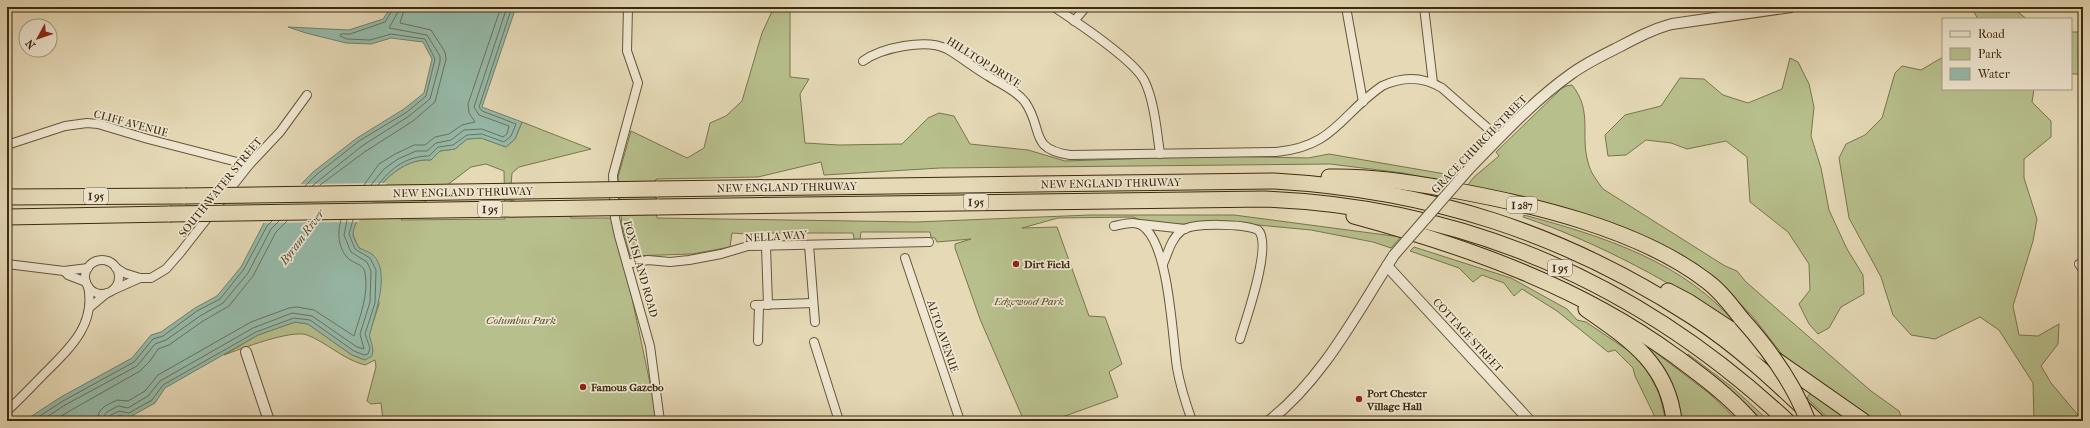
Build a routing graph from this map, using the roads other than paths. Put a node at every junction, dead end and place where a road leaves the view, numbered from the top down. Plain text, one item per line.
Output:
1 (628, 7) edge
2 (1054, 7) edge
3 (1086, 7) edge
4 (1346, 7) edge
5 (1424, 7) edge
6 (1791, 7) edge
7 (1074, 21) junction
8 (863, 61) dead end
9 (1433, 83) junction
10 (307, 95) dead end
11 (1363, 102) junction
12 (1499, 138) junction
13 (7, 145) edge
14 (1160, 154) junction
15 (249, 165) junction
16 (1274, 181) junction
17 (7, 197) edge
18 (1295, 200) junction
19 (7, 217) edge
20 (1140, 224) junction
21 (1114, 226) dead end
22 (1185, 229) junction
23 (929, 242) dead end
24 (809, 245) junction
25 (766, 246) junction
26 (904, 258) dead end
27 (7, 264) edge
28 (626, 264) junction
29 (1163, 264) junction
30 (1387, 266) junction
31 (88, 268) junction
32 (116, 268) junction
33 (1611, 268) junction
34 (64, 271) junction
35 (140, 278) junction
36 (1546, 281) junction
37 (87, 284) junction
38 (110, 291) junction
39 (813, 303) junction
40 (768, 305) junction
41 (89, 308) junction
42 (815, 322) dead end
43 (1240, 339) dead end
44 (758, 341) dead end
45 (814, 342) dead end
46 (246, 352) dead end
47 (7, 411) edge
48 (269, 421) edge
49 (660, 421) edge
50 (839, 421) edge
51 (960, 421) edge
52 (1192, 421) edge
53 (1269, 421) edge
54 (1529, 421) edge
55 (1674, 421) edge
56 (1751, 421) edge
57 (1787, 421) edge
58 (1808, 421) edge
59 (1817, 421) edge
60 (1863, 421) edge

1 - 28 street, FOX ISLAND ROAD
2 - 7 street
3 - 7 street
4 - 11 street
5 - 9 street
6 - 12 street, GRACE CHURCH STREET
7 - 14 street
8 - 14 street, HILLTOP DRIVE
9 - 11 street
9 - 12 street
10 - 15 street, SOUTH WATER STREET
11 - 14 street
12 - 30 street, GRACE CHURCH STREET, bridge
13 - 15 street, CLIFF AVENUE
15 - 35 street, SOUTH WATER STREET
16 - 17 highway, NEW ENGLAND THRUWAY / I 95, bridge
16 - 33 highway, NEW ENGLAND THRUWAY / I 95
16 - 58 highway, I 287, bridge
18 - 19 highway, NEW ENGLAND THRUWAY / I 95, bridge
18 - 36 highway
18 - 57 highway, NEW ENGLAND THRUWAY / I 95
20 - 21 street
20 - 22 street
20 - 29 street
22 - 29 street
22 - 43 street
23 - 24 street, NELLA WAY
24 - 25 street, NELLA WAY
24 - 39 street
25 - 28 street, NELLA WAY
25 - 40 street
26 - 51 street, ALTO AVENUE
27 - 34 street
28 - 49 street, FOX ISLAND ROAD
29 - 52 street
30 - 53 street, GRACE CHURCH STREET
30 - 54 street, COTTAGE STREET
31 - 32 street
31 - 34 street
31 - 37 street
32 - 35 street
32 - 38 street
33 - 59 highway, NEW ENGLAND THRUWAY / I 95
33 - 60 highway
34 - 37 street
35 - 38 street, SOUTH WATER STREET
36 - 55 highway
36 - 56 highway
37 - 38 street
37 - 41 street
38 - 41 street, SOUTH WATER STREET
39 - 40 street
39 - 42 street
40 - 44 street
41 - 47 street
45 - 50 street
46 - 48 street

